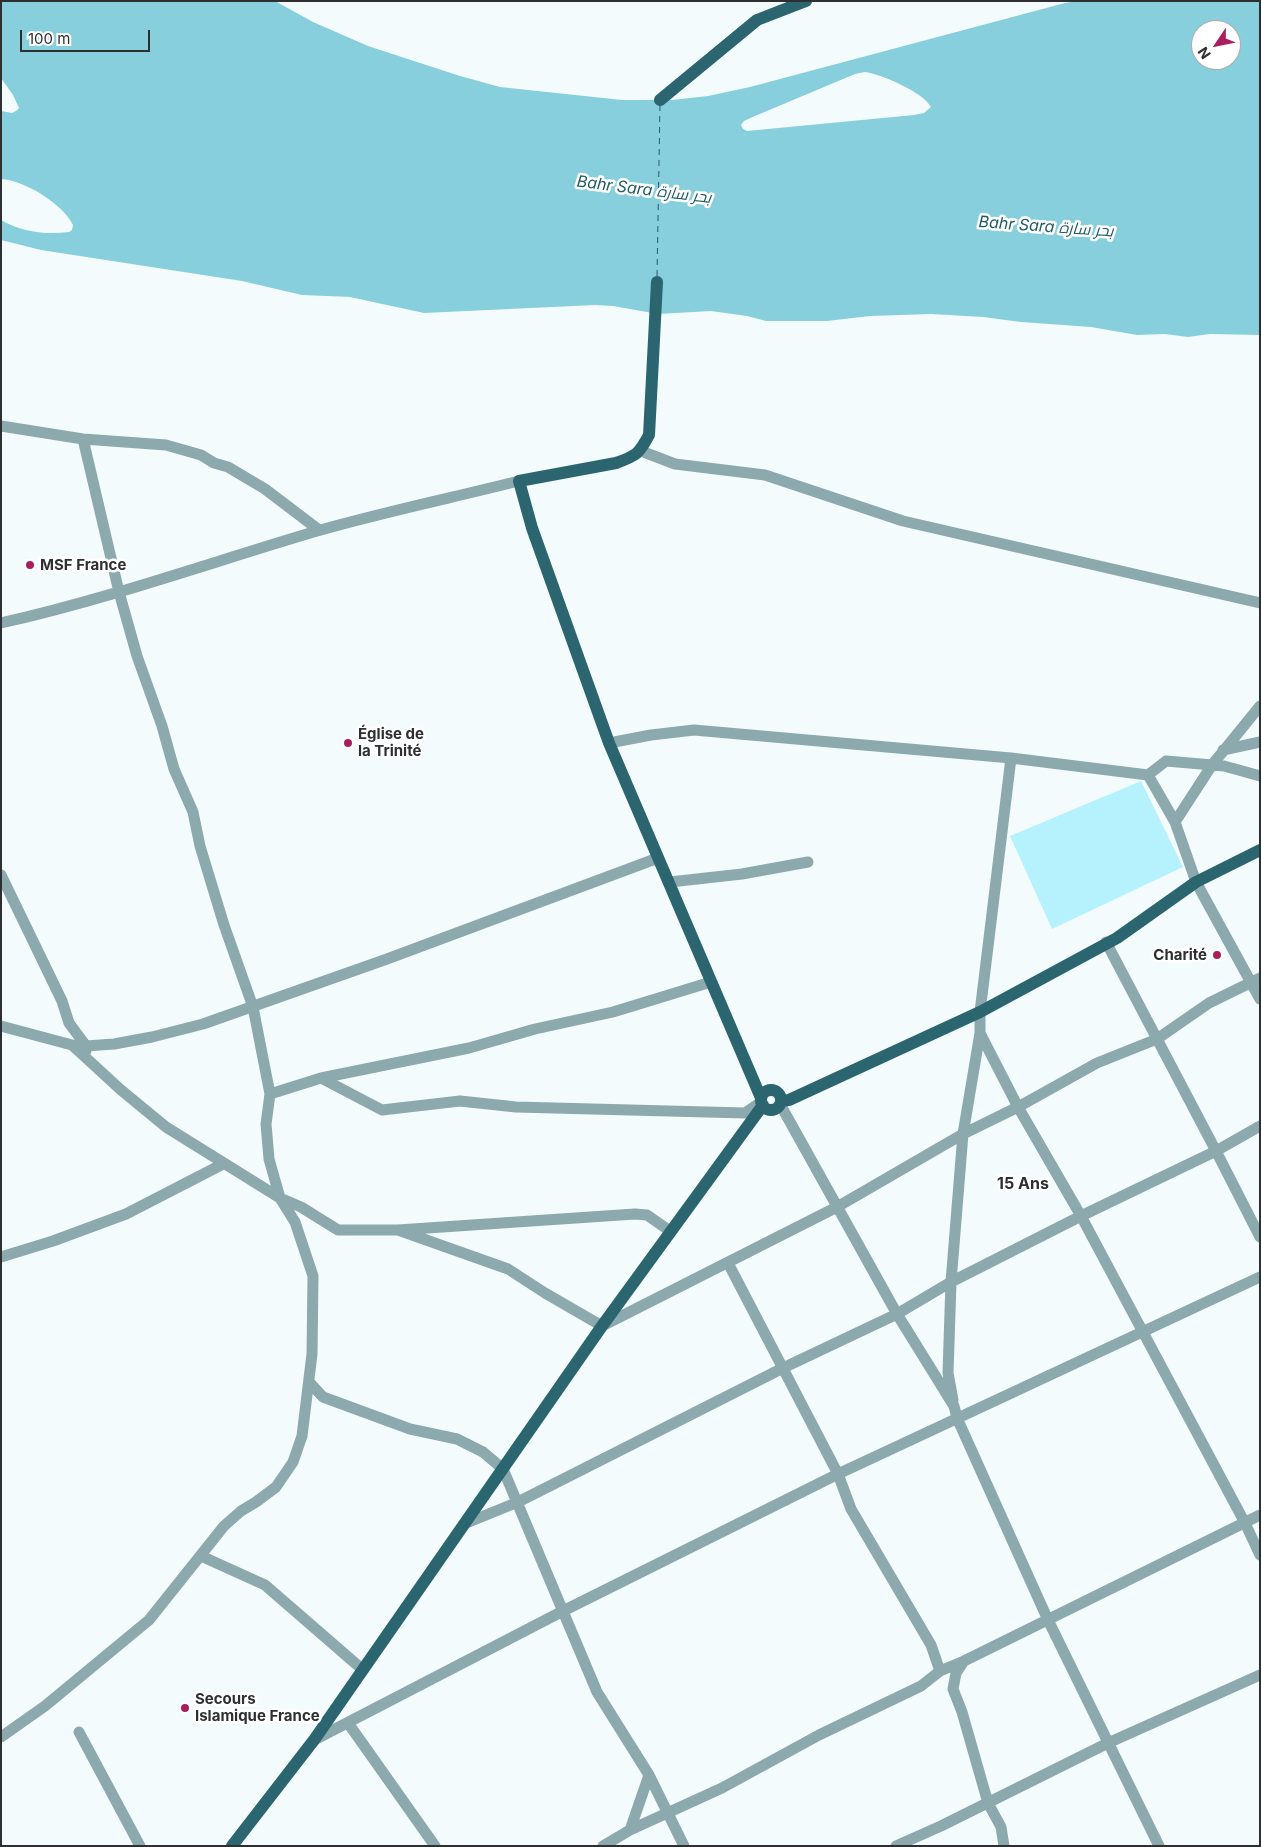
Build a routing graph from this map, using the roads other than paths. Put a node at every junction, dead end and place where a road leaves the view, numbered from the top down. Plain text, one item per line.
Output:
1 (806, 1) edge
2 (660, 100) dead end
3 (657, 282) dead end
4 (1, 426) edge
5 (84, 439) junction
6 (641, 451) junction
7 (518, 481) junction
8 (319, 530) junction
9 (119, 592) junction
10 (1260, 603) edge
11 (1, 622) edge
12 (1260, 706) edge
13 (1260, 742) edge
14 (609, 743) junction
15 (1224, 750) junction
16 (1011, 758) junction
17 (1212, 765) junction
18 (1148, 776) junction
19 (1260, 776) edge
20 (1175, 822) junction
21 (1260, 850) edge
22 (658, 858) junction
23 (808, 862) dead end
24 (1, 875) edge
25 (670, 882) junction
26 (1196, 882) junction
27 (1106, 942) junction
28 (1256, 980) edge
29 (711, 982) junction
30 (1260, 999) edge
31 (253, 1007) junction
32 (980, 1012) junction
33 (1, 1026) edge
34 (980, 1033) junction
35 (1157, 1039) junction
36 (72, 1045) junction
37 (86, 1046) junction
38 (87, 1060) junction
39 (321, 1078) junction
40 (270, 1094) junction
41 (762, 1102) junction
42 (781, 1103) junction
43 (1018, 1107) junction
44 (1260, 1126) edge
45 (963, 1134) junction
46 (1216, 1151) junction
47 (223, 1164) junction
48 (280, 1198) junction
49 (837, 1207) junction
50 (1081, 1216) junction
51 (398, 1230) junction
52 (670, 1231) junction
53 (1260, 1237) edge
54 (1, 1257) edge
55 (728, 1263) junction
56 (1260, 1278) edge
57 (951, 1282) junction
58 (896, 1314) junction
59 (602, 1326) junction
60 (1142, 1332) junction
61 (783, 1368) junction
62 (310, 1383) junction
63 (954, 1406) junction
64 (956, 1418) junction
65 (503, 1469) junction
66 (838, 1474) junction
67 (518, 1502) junction
68 (1260, 1515) edge
69 (1245, 1523) junction
70 (464, 1524) junction
71 (1260, 1555) edge
72 (201, 1556) junction
73 (563, 1611) junction
74 (1048, 1620) junction
75 (964, 1661) junction
76 (363, 1670) junction
77 (940, 1671) junction
78 (1260, 1675) edge
79 (348, 1723) junction
80 (79, 1732) dead end
81 (1, 1737) edge
82 (314, 1740) junction
83 (1108, 1743) junction
84 (649, 1775) junction
85 (988, 1804) junction
86 (668, 1811) junction
87 (630, 1830) junction
88 (140, 1846) edge
89 (232, 1846) edge
90 (435, 1846) edge
91 (603, 1846) edge
92 (684, 1846) edge
93 (896, 1846) edge
94 (1004, 1846) edge
95 (1158, 1846) edge

1 - 2 main road
3 - 6 main road
4 - 5 street
5 - 8 street
5 - 9 street
6 - 7 main road
6 - 10 street
7 - 8 street
7 - 14 main road
8 - 9 street
9 - 11 street
9 - 31 street
12 - 15 street
13 - 15 street
14 - 16 street
14 - 22 main road
15 - 17 street
16 - 18 street
16 - 32 street
17 - 18 street
17 - 19 street
17 - 20 street
18 - 20 street
20 - 26 street
21 - 26 main road
22 - 25 main road
22 - 31 street
23 - 25 street
24 - 37 street
25 - 29 main road
26 - 27 main road
26 - 28 street
27 - 32 main road
27 - 35 street
28 - 30 street
28 - 35 street
29 - 39 street
29 - 41 main road
31 - 37 street
31 - 40 street
32 - 34 street
32 - 42 main road
33 - 36 street
34 - 43 street
34 - 45 street
35 - 43 street
35 - 46 street
36 - 37 street
36 - 38 street
37 - 38 street
38 - 47 street
39 - 40 street
39 - 41 street
40 - 48 street
41 - 42 main road
41 - 52 main road
42 - 49 street
43 - 45 street
43 - 50 street
44 - 46 street
45 - 49 street
45 - 57 street
46 - 50 street
46 - 53 street
47 - 48 street
47 - 54 street
48 - 51 street
48 - 62 street
49 - 55 street
49 - 58 street
50 - 57 street
50 - 60 street
51 - 52 street
51 - 59 street
52 - 59 main road
55 - 59 street
55 - 61 street
56 - 60 street
57 - 58 street
57 - 63 street
58 - 61 street
58 - 63 street
59 - 65 main road
60 - 64 street
60 - 69 street
61 - 66 street
61 - 67 street
62 - 65 street
62 - 72 street
63 - 64 street
64 - 66 street
64 - 74 street
65 - 67 street
65 - 70 main road
66 - 73 street
66 - 77 street
67 - 70 street
67 - 73 street
68 - 69 street
69 - 71 street
69 - 74 street
70 - 76 main road
72 - 76 street
72 - 81 street
73 - 79 street
73 - 84 street
74 - 75 street
74 - 83 street
75 - 77 street
75 - 85 street
76 - 82 main road
77 - 86 street
78 - 83 street
79 - 82 street
79 - 90 street
80 - 88 street
82 - 89 main road
83 - 85 street
83 - 95 street
84 - 86 street
84 - 87 street
85 - 93 street
85 - 94 street
86 - 87 street
86 - 92 street
87 - 91 street

